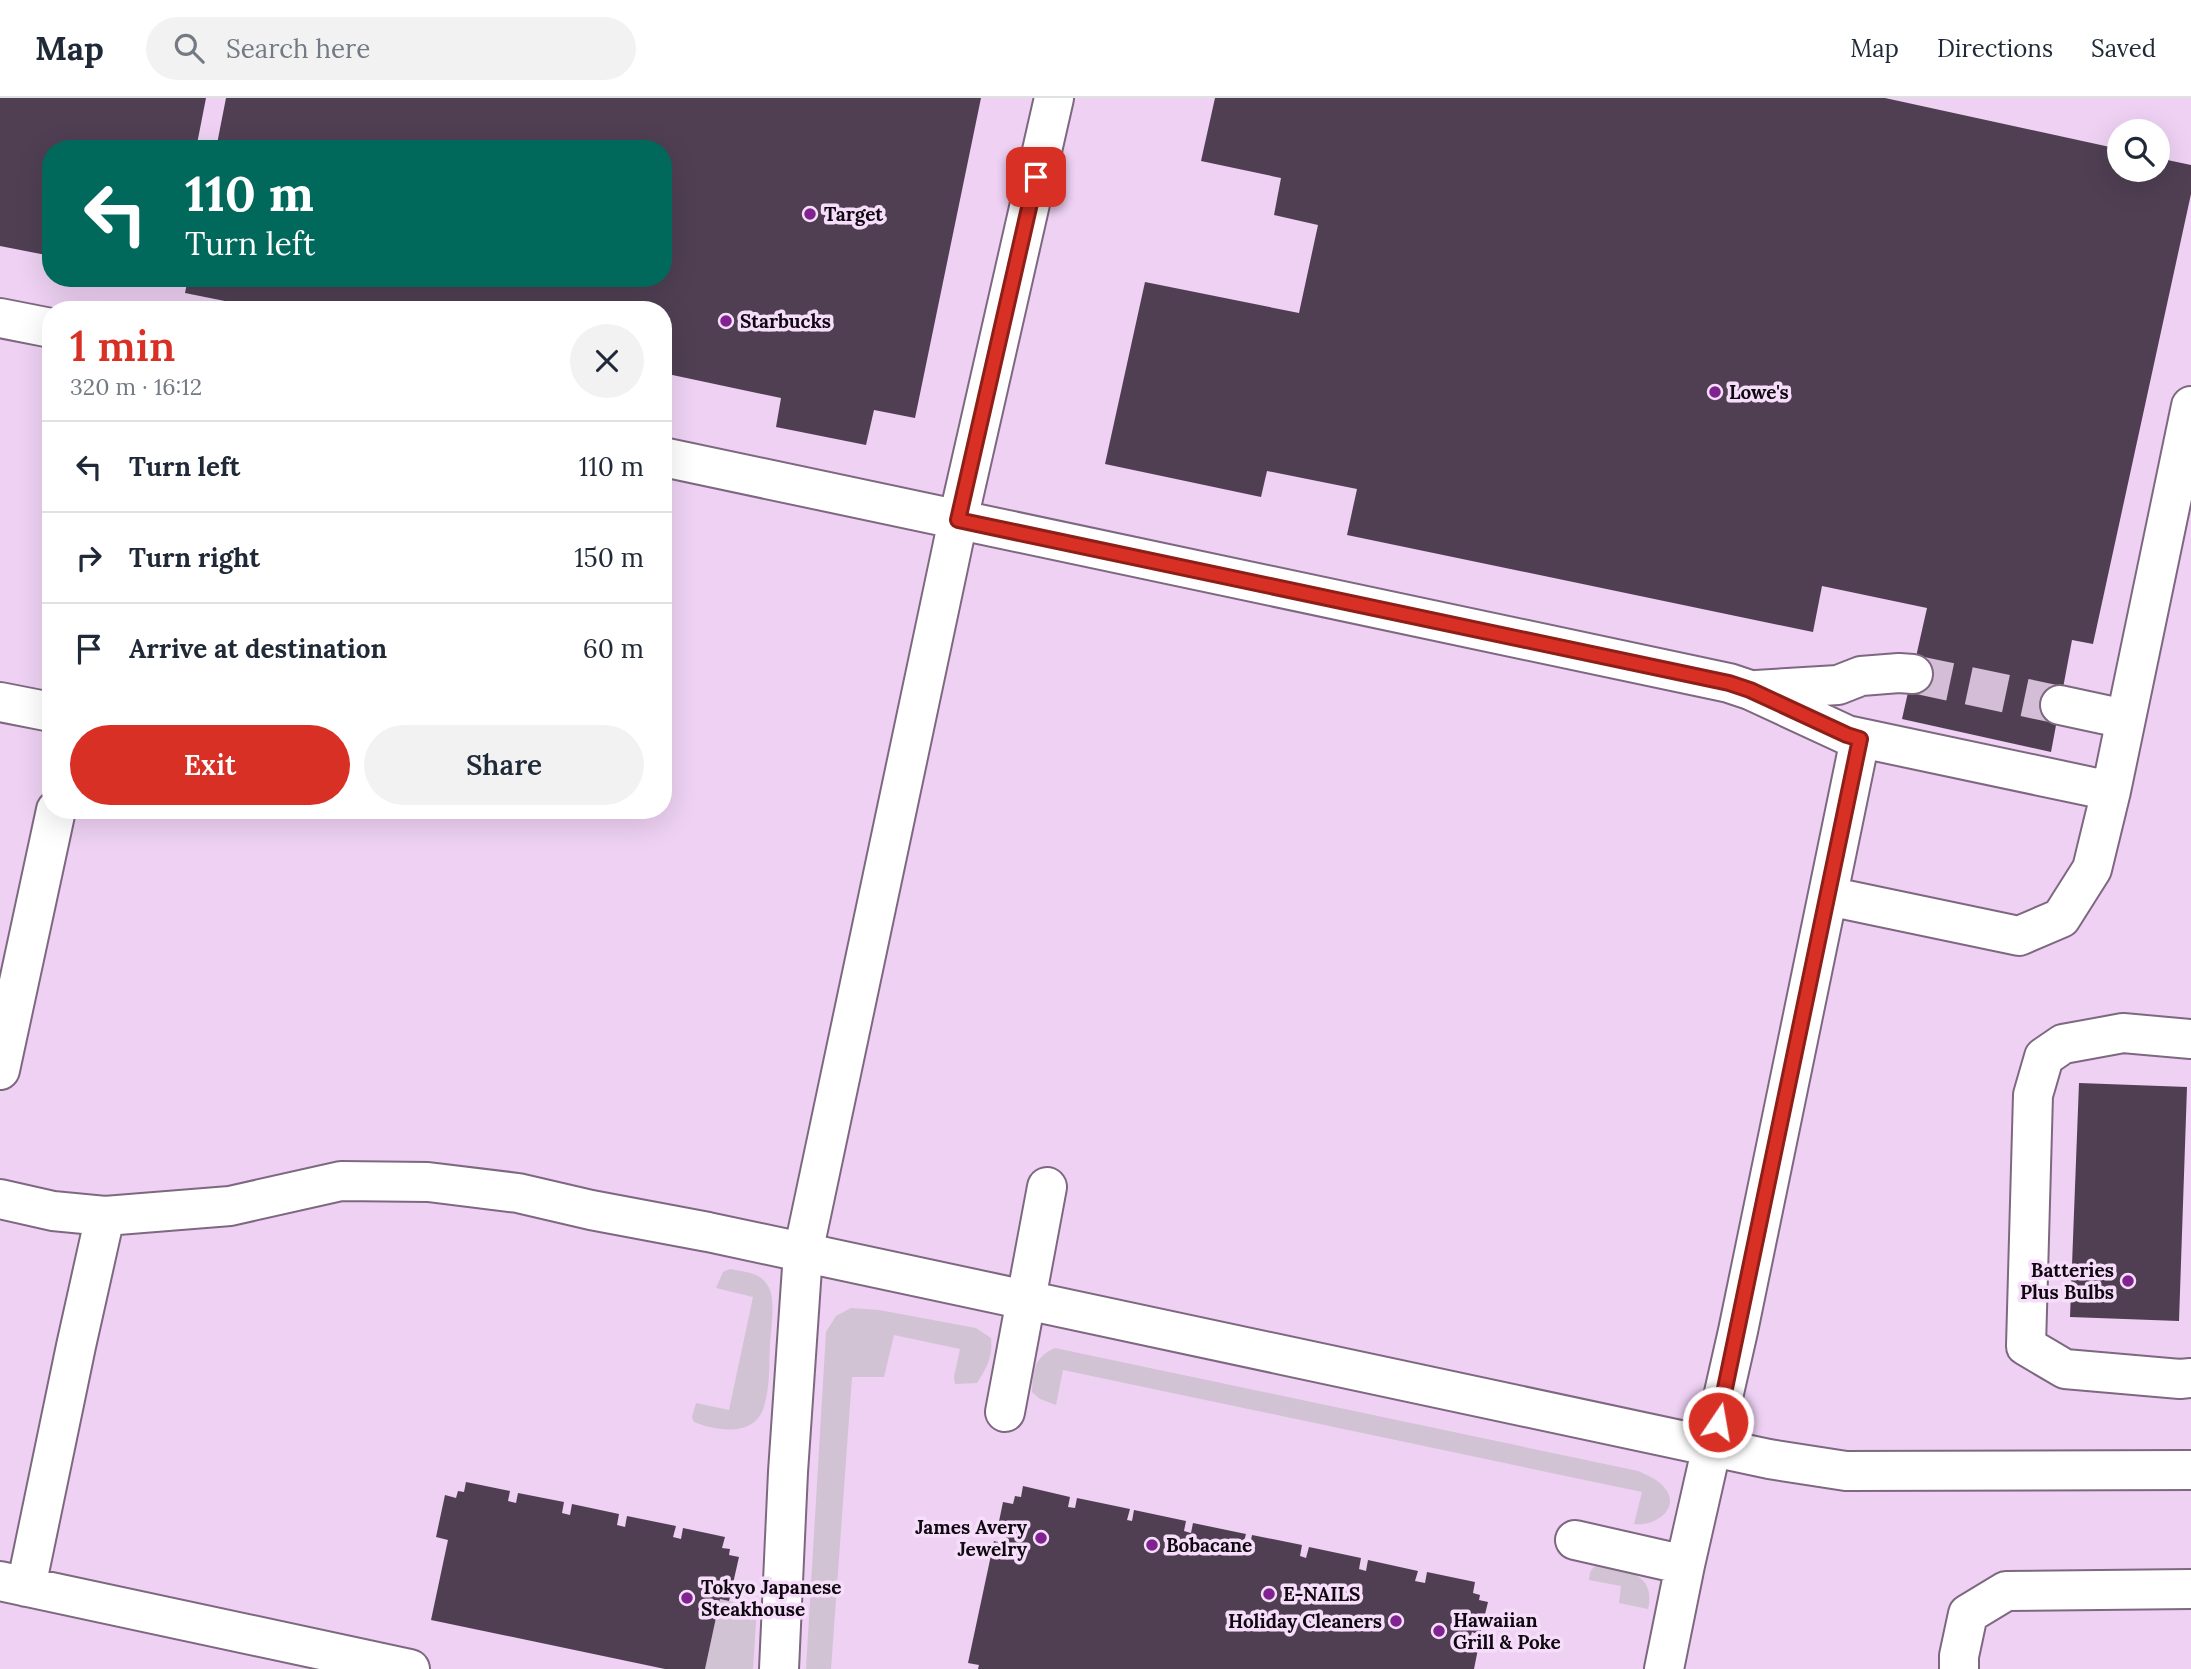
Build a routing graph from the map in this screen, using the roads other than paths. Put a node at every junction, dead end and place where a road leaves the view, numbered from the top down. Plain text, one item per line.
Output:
1 (1054, 98) edge
2 (0, 318) edge
3 (42, 326) edge
4 (2191, 406) edge
5 (672, 459) edge
6 (958, 520) junction
7 (1913, 674) tunnel mouth
8 (1750, 690) junction
9 (0, 702) edge
10 (2060, 705) tunnel mouth
11 (42, 710) edge
12 (2125, 719) junction
13 (1860, 739) junction
14 (2111, 791) junction
15 (54, 819) edge
16 (1828, 896) junction
17 (2191, 1039) edge
18 (0, 1070) edge
19 (1047, 1187) dead end
20 (0, 1199) edge
21 (105, 1216) junction
22 (803, 1253) junction
23 (1027, 1299) junction
24 (2191, 1378) edge
25 (1005, 1412) dead end
26 (1713, 1447) junction
27 (2191, 1469) edge
28 (1575, 1540) dead end
29 (1685, 1565) junction
30 (13, 1584) edge
31 (2191, 1590) edge
32 (372, 1665) edge
33 (410, 1669) edge
34 (779, 1669) edge
35 (1664, 1669) edge
36 (1959, 1669) edge

1 - 6 lane
2 - 3 lane
4 - 12 lane
5 - 6 lane
6 - 8 lane
6 - 22 lane
7 - 8 lane
8 - 13 lane
9 - 11 lane
10 - 12 lane
12 - 14 lane
13 - 14 lane
13 - 16 lane
14 - 16 lane
15 - 18 lane
16 - 26 lane
17 - 24 lane
19 - 23 lane
20 - 21 lane
21 - 22 lane
21 - 30 lane
22 - 23 lane
22 - 34 lane
23 - 25 lane
23 - 26 lane
26 - 27 lane
26 - 29 lane
28 - 29 lane
29 - 35 lane
30 - 32 lane
31 - 36 lane
32 - 33 lane

